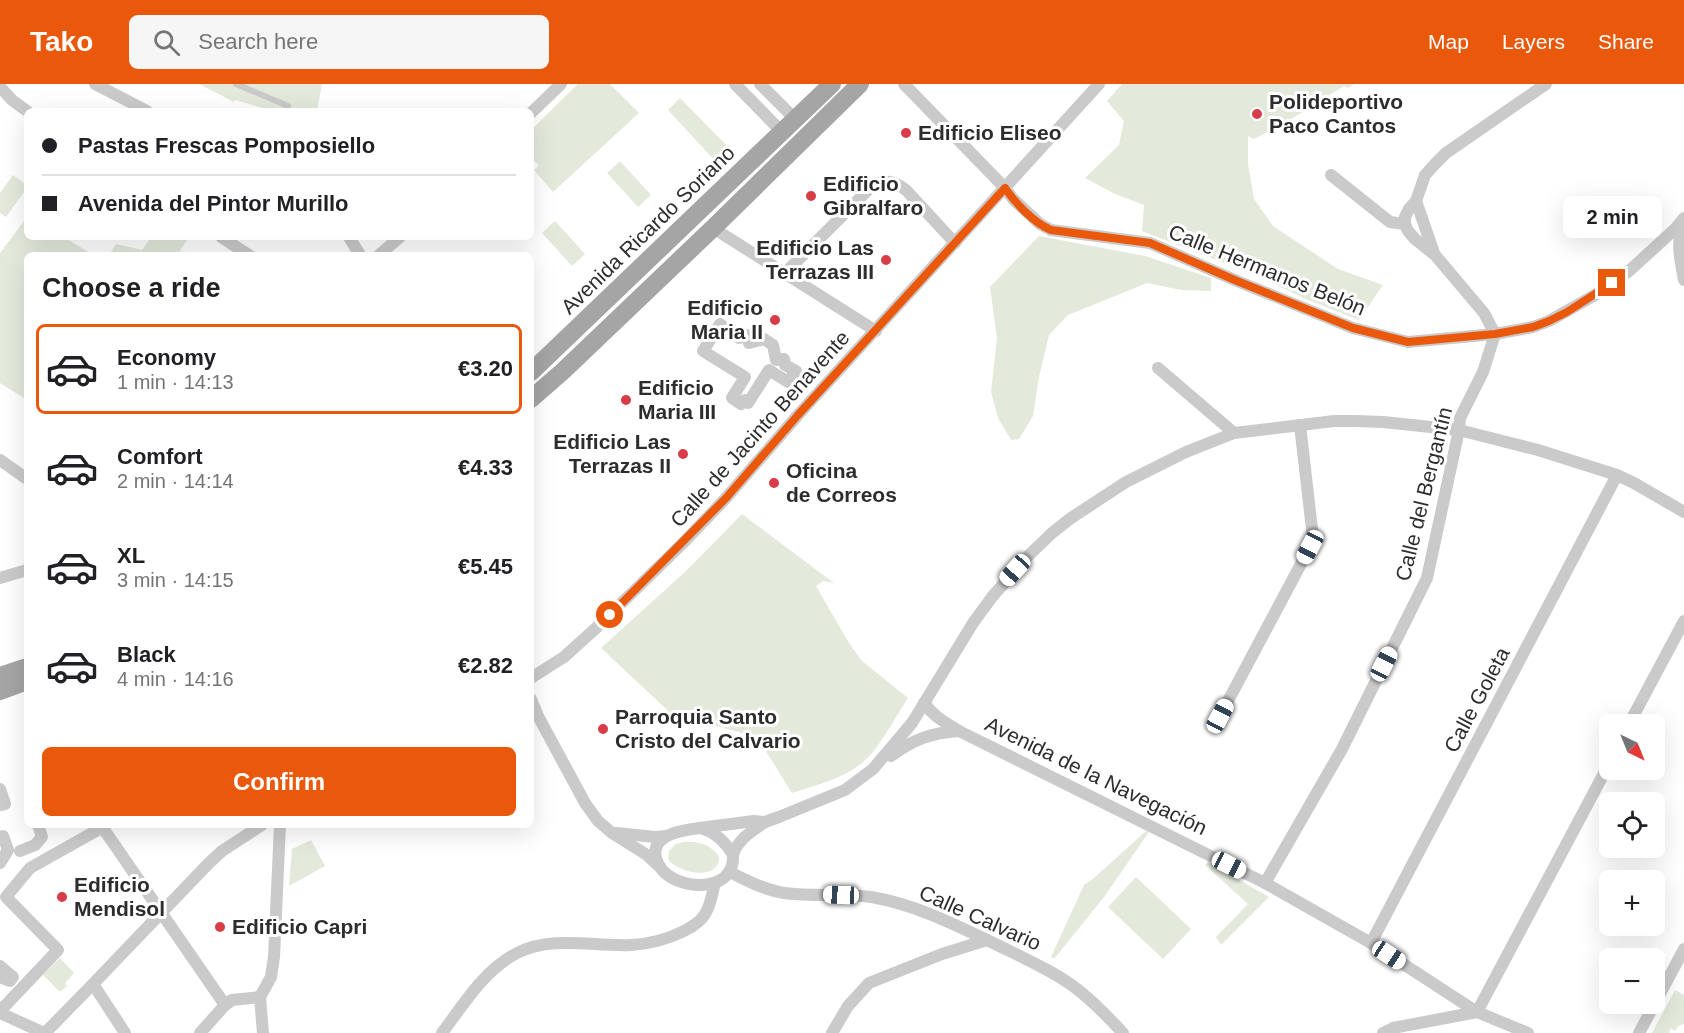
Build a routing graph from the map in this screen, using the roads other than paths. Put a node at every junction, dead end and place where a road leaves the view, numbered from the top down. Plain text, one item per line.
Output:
1 (95, 84) edge
2 (236, 84) edge
3 (561, 84) edge
4 (735, 84) edge
5 (760, 84) edge
6 (832, 84) edge
7 (860, 84) edge
8 (904, 84) edge
9 (1099, 84) edge
10 (1546, 84) edge
11 (0, 87) edge
12 (288, 106) dead end
13 (141, 108) edge
14 (24, 109) edge
15 (534, 110) edge
16 (820, 123) junction
17 (790, 128) junction
18 (1331, 175) dead end
19 (1005, 188) junction
20 (1416, 201) junction
21 (1684, 218) edge
22 (1405, 224) junction
23 (713, 228) junction
24 (226, 240) edge
25 (396, 240) edge
26 (955, 243) junction
27 (244, 252) edge
28 (382, 252) edge
29 (1435, 255) junction
30 (785, 273) junction
31 (1684, 280) edge
32 (646, 292) junction
33 (876, 331) junction
34 (1495, 334) junction
35 (1158, 368) dead end
36 (534, 369) edge
37 (746, 376) joint
38 (534, 396) edge
39 (1300, 425) junction
40 (1459, 430) junction
41 (1234, 433) junction
42 (0, 460) edge
43 (24, 472) edge
44 (1617, 475) junction
45 (1684, 512) edge
46 (24, 571) edge
47 (0, 578) edge
48 (1684, 621) edge
49 (24, 668) edge
50 (0, 676) edge
51 (534, 676) edge
52 (24, 682) edge
53 (0, 691) edge
54 (924, 704) junction
55 (534, 706) edge
56 (1634, 714) edge
57 (1220, 716) dead end
58 (959, 731) junction
59 (873, 769) junction
60 (1600, 780) edge
61 (0, 789) edge
62 (0, 805) edge
63 (765, 822) junction
64 (39, 828) edge
65 (100, 828) edge
66 (104, 828) edge
67 (257, 828) edge
68 (279, 828) edge
69 (700, 828) junction
70 (612, 833) junction
71 (1, 834) edge
72 (666, 836) junction
73 (20, 851) dead end
74 (733, 855) junction
75 (0, 863) edge
76 (660, 867) junction
77 (730, 872) junction
78 (715, 883) junction
79 (1265, 883) junction
80 (161, 913) junction
81 (987, 940) junction
82 (1371, 943) junction
83 (1684, 949) edge
84 (0, 966) edge
85 (0, 977) edge
86 (93, 984) junction
87 (260, 997) junction
88 (225, 1005) junction
89 (0, 1012) edge
90 (1477, 1012) junction
91 (44, 1033) edge
92 (125, 1033) edge
93 (200, 1033) edge
94 (263, 1033) edge
95 (442, 1033) edge
96 (832, 1033) edge
97 (1123, 1033) edge
98 (1383, 1033) edge
99 (1528, 1033) edge
100 (1640, 1033) edge

1 - 13 street
2 - 12 lane
3 - 15 street
4 - 17 street
5 - 17 street
6 - 17 main road, Avenida Ricardo Soriano
7 - 16 main road, Avenida Ricardo Soriano
8 - 19 street, Calle Hermanos Belón
9 - 19 street, Calle de Jacinto Benavente
10 - 20 street
11 - 14 street
16 - 17 main road
16 - 23 main road, Avenida Ricardo Soriano
17 - 32 main road, Avenida Ricardo Soriano
17 - 36 main road, Avenida Ricardo Soriano
18 - 22 street
19 - 26 street, Calle de Jacinto Benavente
19 - 34 street, Calle Hermanos Belón
20 - 22 street
20 - 29 street
21 - 31 street
21 - 34 street, Calle Hermanos Belón
22 - 29 street
23 - 30 street
23 - 32 main road, Avenida Ricardo Soriano
24 - 27 street
25 - 28 street
26 - 30 street
26 - 33 street, Calle de Jacinto Benavente
29 - 34 street
30 - 33 street
32 - 38 main road, Avenida Ricardo Soriano
33 - 51 street, Calle de Jacinto Benavente
34 - 40 street, Calle del Bergantín
35 - 41 street
37 - 37 street
39 - 40 street
39 - 41 street
39 - 57 street
40 - 44 street
40 - 79 street, Calle del Bergantín
41 - 54 street
42 - 43 street
44 - 45 street
44 - 82 street, Calle Goleta
46 - 47 street
48 - 56 street
49 - 50 main road
52 - 53 main road
54 - 58 street, Avenida de la Navegación
54 - 59 street
55 - 70 street
58 - 59 street, Avenida de la Navegación
58 - 79 street, Avenida de la Navegación
59 - 63 street
60 - 90 street
61 - 62 street
63 - 69 street
63 - 74 street
64 - 73 street
65 - 89 street
66 - 80 street
67 - 80 street
68 - 87 street
69 - 72 street
69 - 74 street
70 - 72 street
70 - 76 street
71 - 75 street
72 - 76 street
74 - 77 street
76 - 78 street
77 - 78 street
77 - 81 street, Calle Calvario
78 - 95 street
79 - 82 street, Avenida de la Navegación
80 - 86 street
80 - 88 street
81 - 96 street
81 - 97 street, Calle Calvario
82 - 90 street, Avenida de la Navegación
83 - 100 street
84 - 85 street
86 - 91 street
86 - 92 street
87 - 88 street
87 - 94 street
88 - 93 street
89 - 91 street
90 - 98 street
90 - 99 street, Avenida de la Navegación

